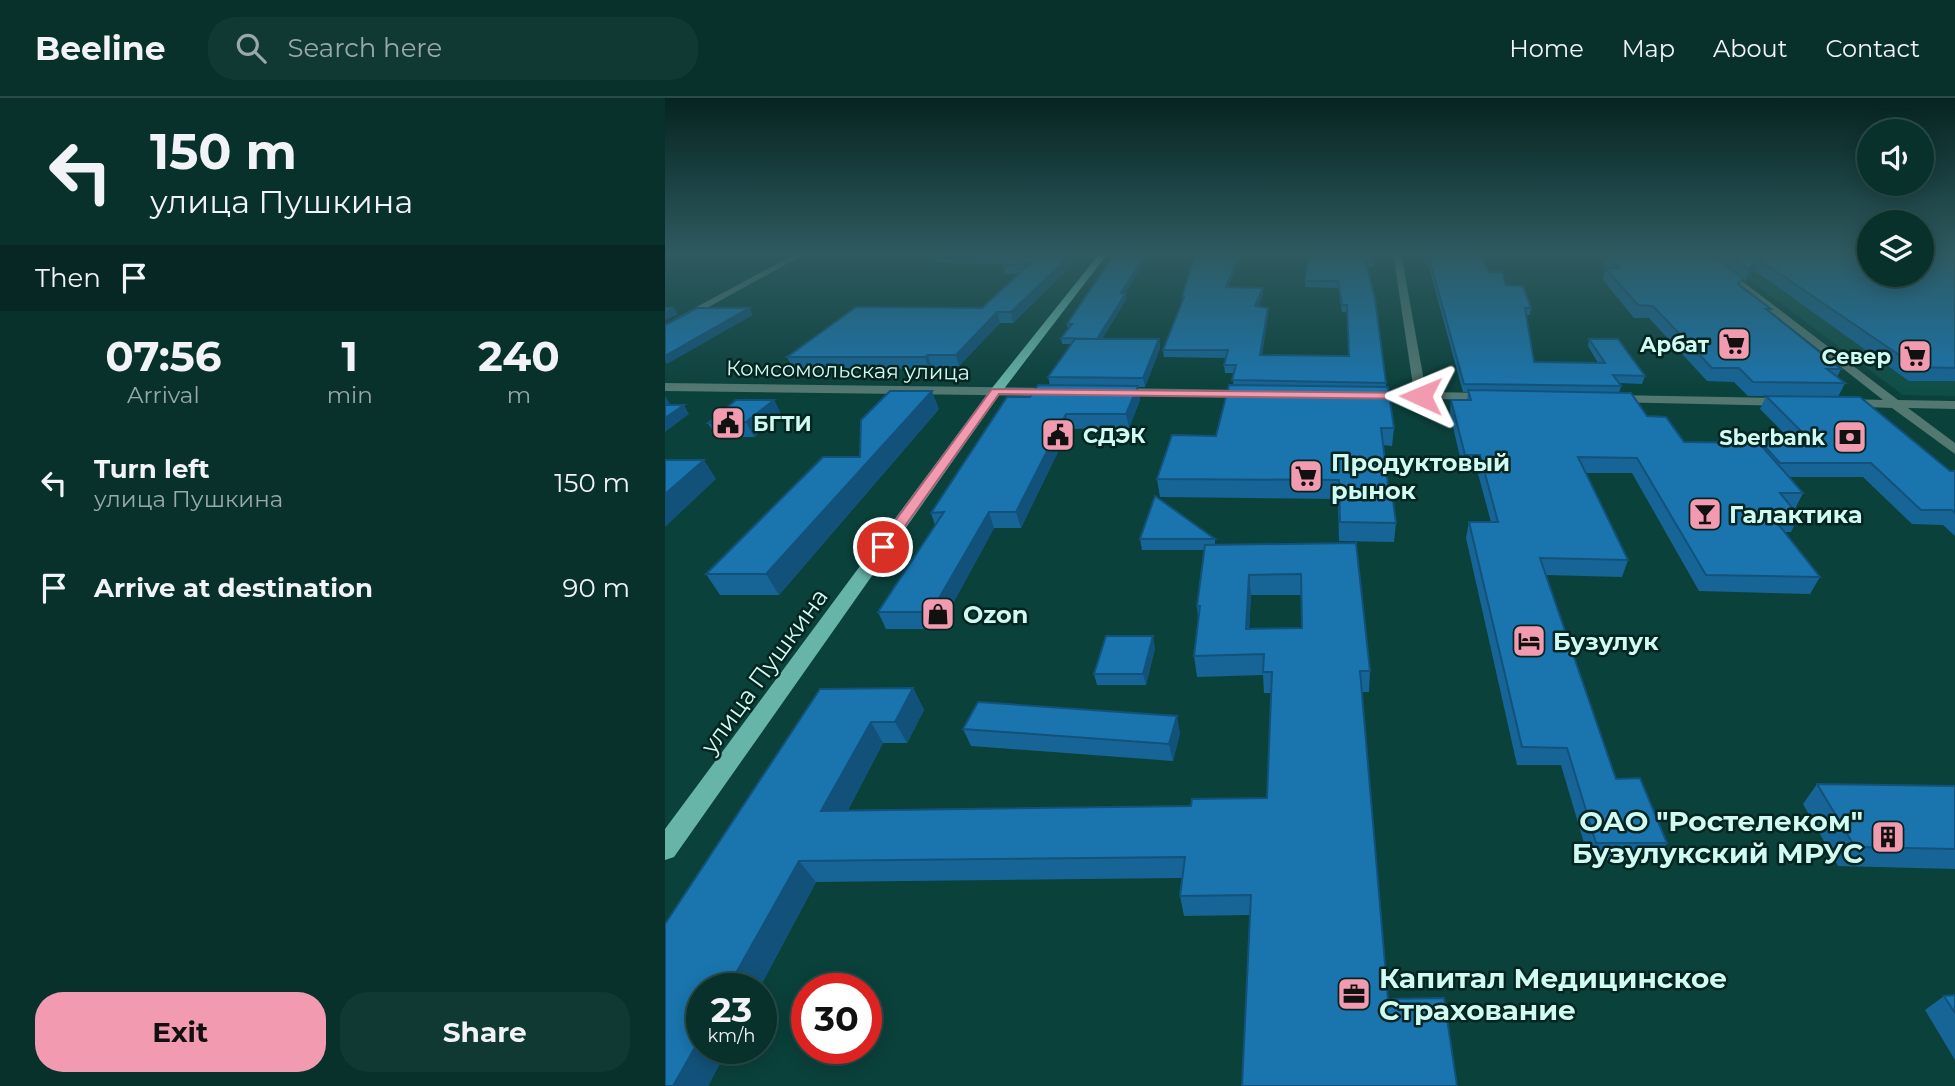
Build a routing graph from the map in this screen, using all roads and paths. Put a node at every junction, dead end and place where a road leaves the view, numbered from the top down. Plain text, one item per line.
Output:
1 (718, 299) edge
2 (1068, 299) edge
3 (1405, 299) edge
4 (1760, 299) edge
5 (665, 328) edge
6 (665, 387) edge
7 (996, 391) junction
8 (1064, 392) edge
9 (1106, 392) edge
10 (1257, 394) edge
11 (1352, 395) edge
12 (1421, 396) junction
13 (1507, 397) edge
14 (1600, 398) edge
15 (1803, 402) edge
16 (1830, 403) edge
17 (1897, 404) junction
18 (1955, 405) edge
19 (1955, 450) edge
20 (665, 849) edge

1 - 5 street
2 - 7 main road, улица Пушкина
3 - 12 street
4 - 17 street
6 - 7 street, Комсомольская улица
7 - 8 street, Комсомольская улица
7 - 20 main road, улица Пушкина
9 - 10 street
11 - 12 street
12 - 13 street
14 - 15 street
16 - 17 street
17 - 18 street
17 - 19 street

